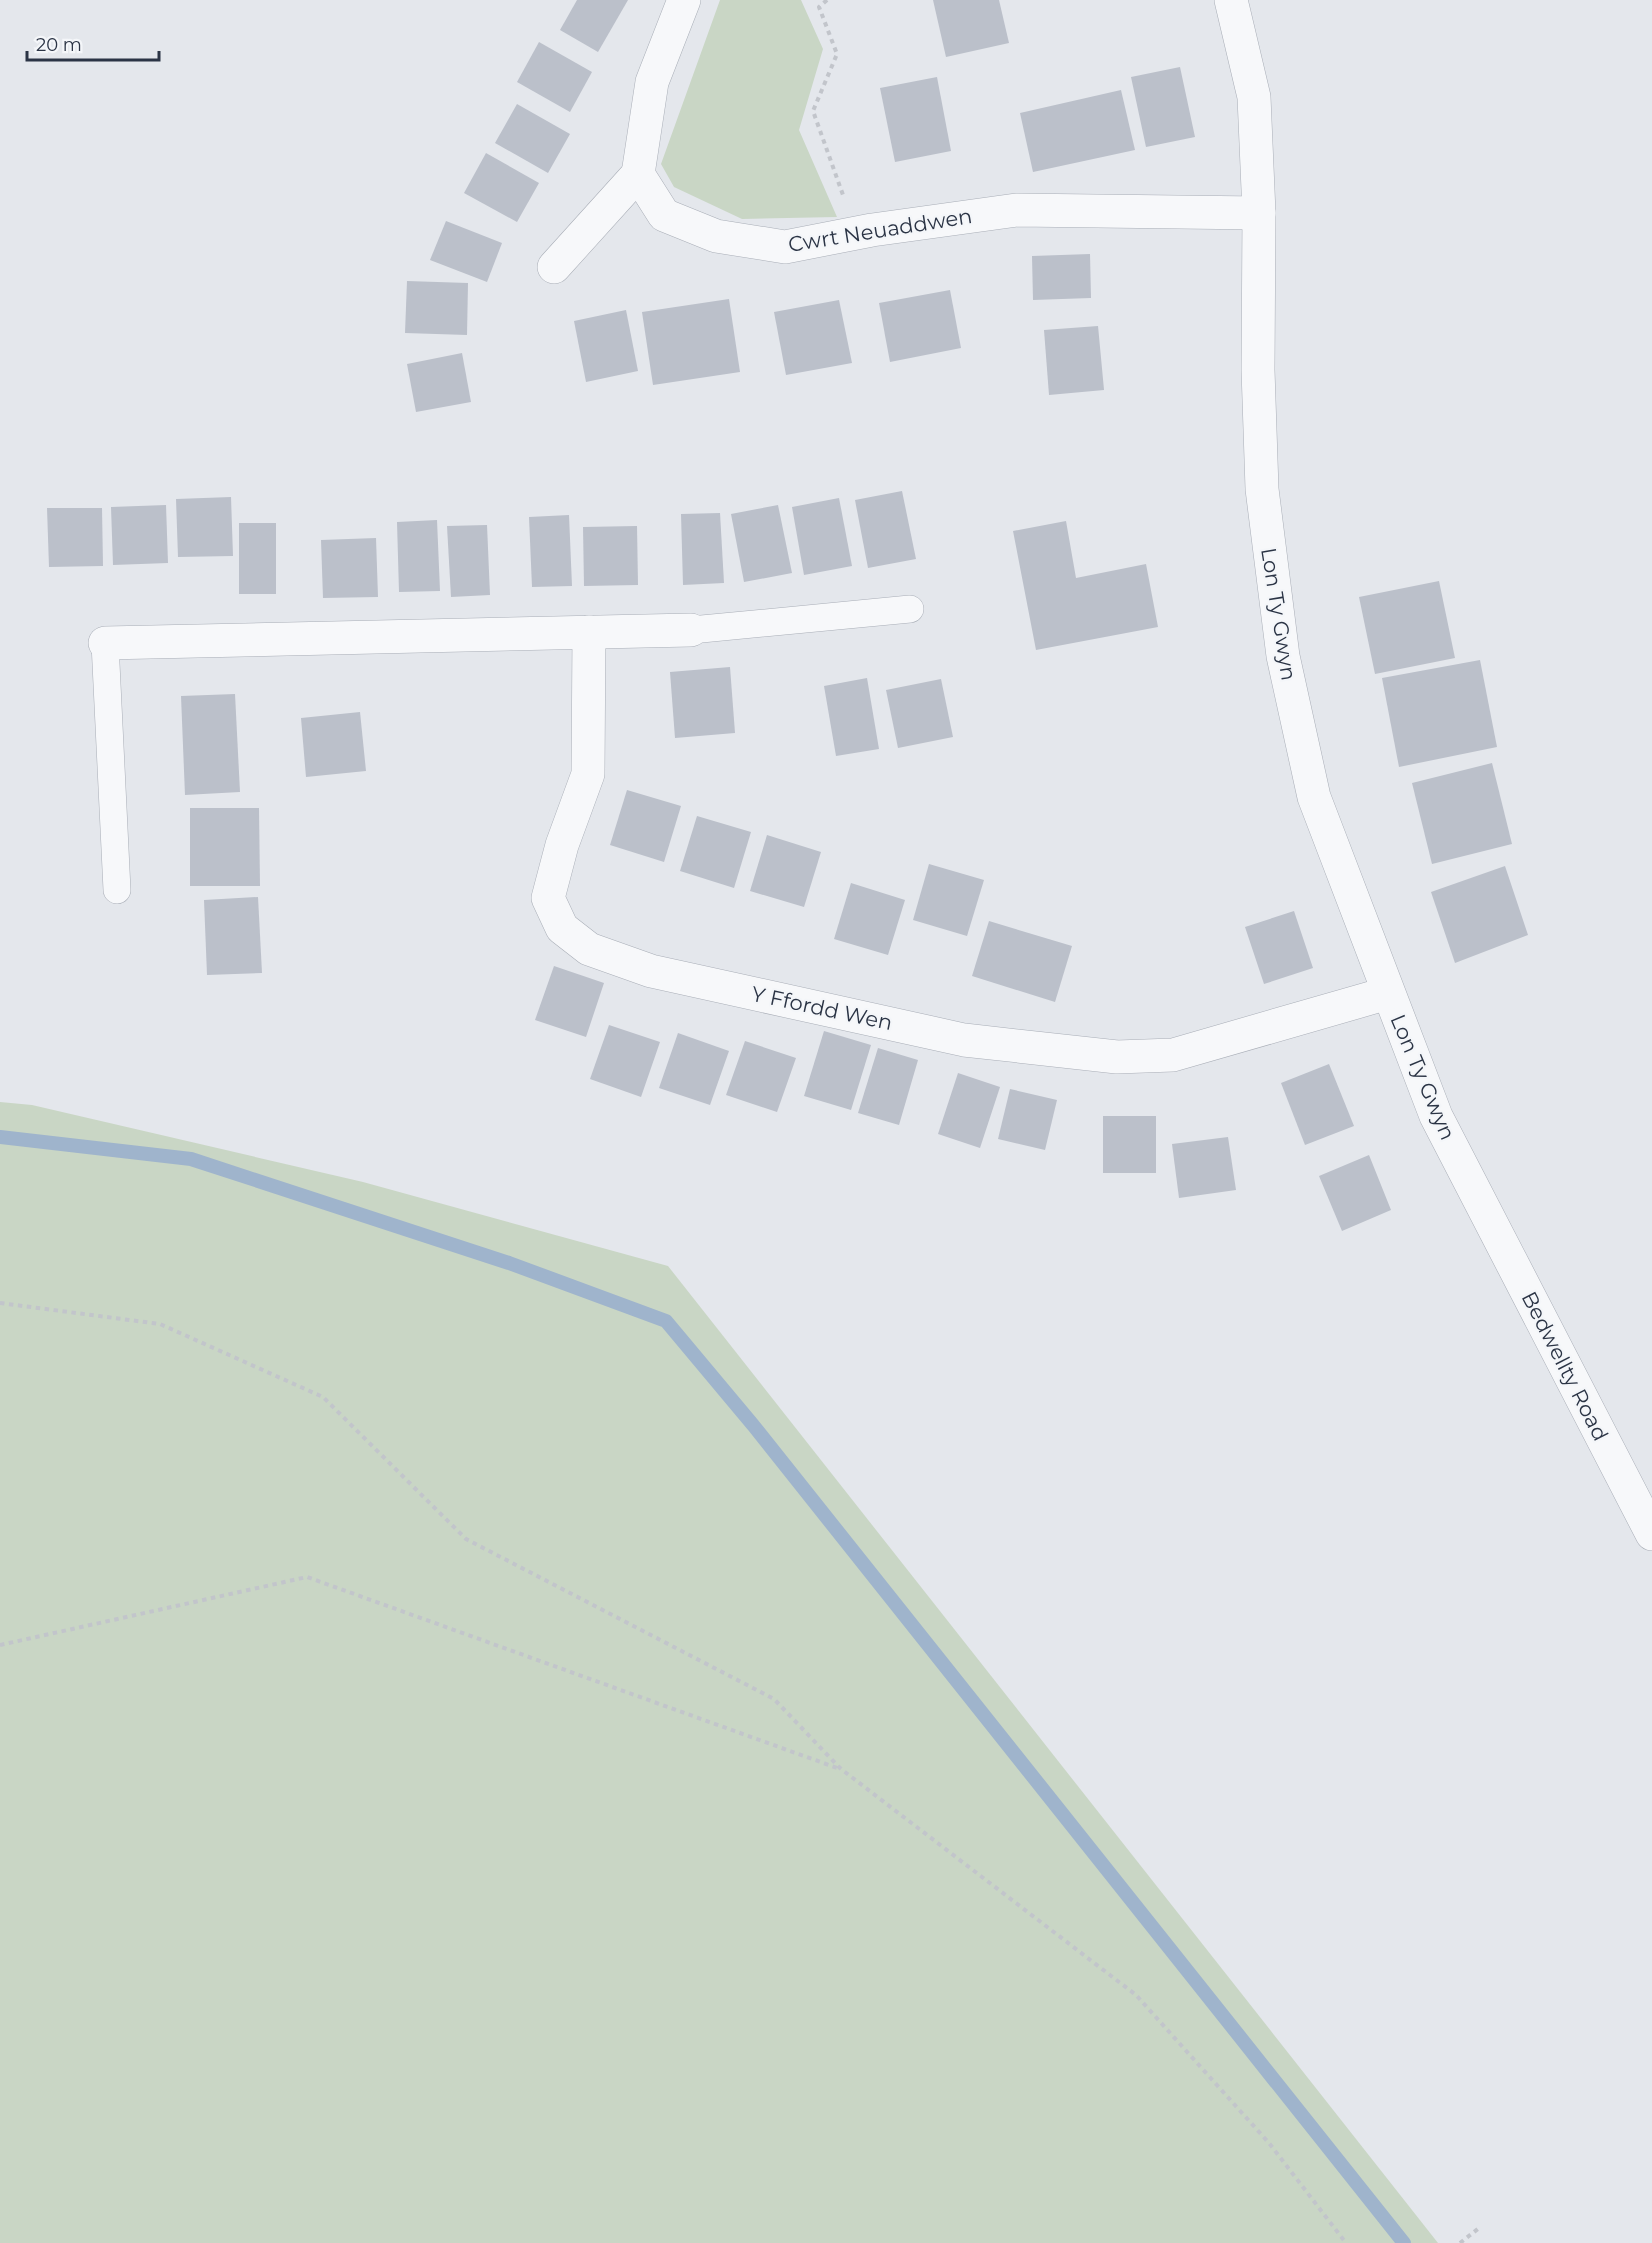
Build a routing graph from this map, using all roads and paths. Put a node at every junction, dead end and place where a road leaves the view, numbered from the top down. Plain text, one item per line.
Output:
1 (684, 0) edge
2 (826, 0) edge
3 (1231, 0) edge
4 (638, 174) junction
5 (1259, 213) junction
6 (857, 233) junction
7 (554, 267) dead end
8 (910, 609) dead end
9 (691, 630) joint
10 (589, 632) junction
11 (105, 643) joint
12 (117, 890) dead end
13 (1388, 993) junction
14 (1478, 1197) joint
15 (0, 1303) edge
16 (1652, 1534) edge
17 (0, 1645) edge
18 (841, 1769) junction
19 (1479, 2228) dead end
20 (1346, 2243) edge
21 (1460, 2243) edge

1 - 4 street
2 - 6 path
3 - 5 street, Lon Ty Gwyn
4 - 6 street, Cwrt Neuaddwen
4 - 7 street
5 - 6 street, Cwrt Neuaddwen
5 - 13 street, Lon Ty Gwyn
8 - 9 lane
9 - 10 street
10 - 11 street
10 - 13 street, Y Ffordd Wen
11 - 12 lane
13 - 14 street, Lon Ty Gwyn
14 - 16 street, Bedwellty Road
15 - 18 path
17 - 18 path
18 - 20 path
19 - 21 path

